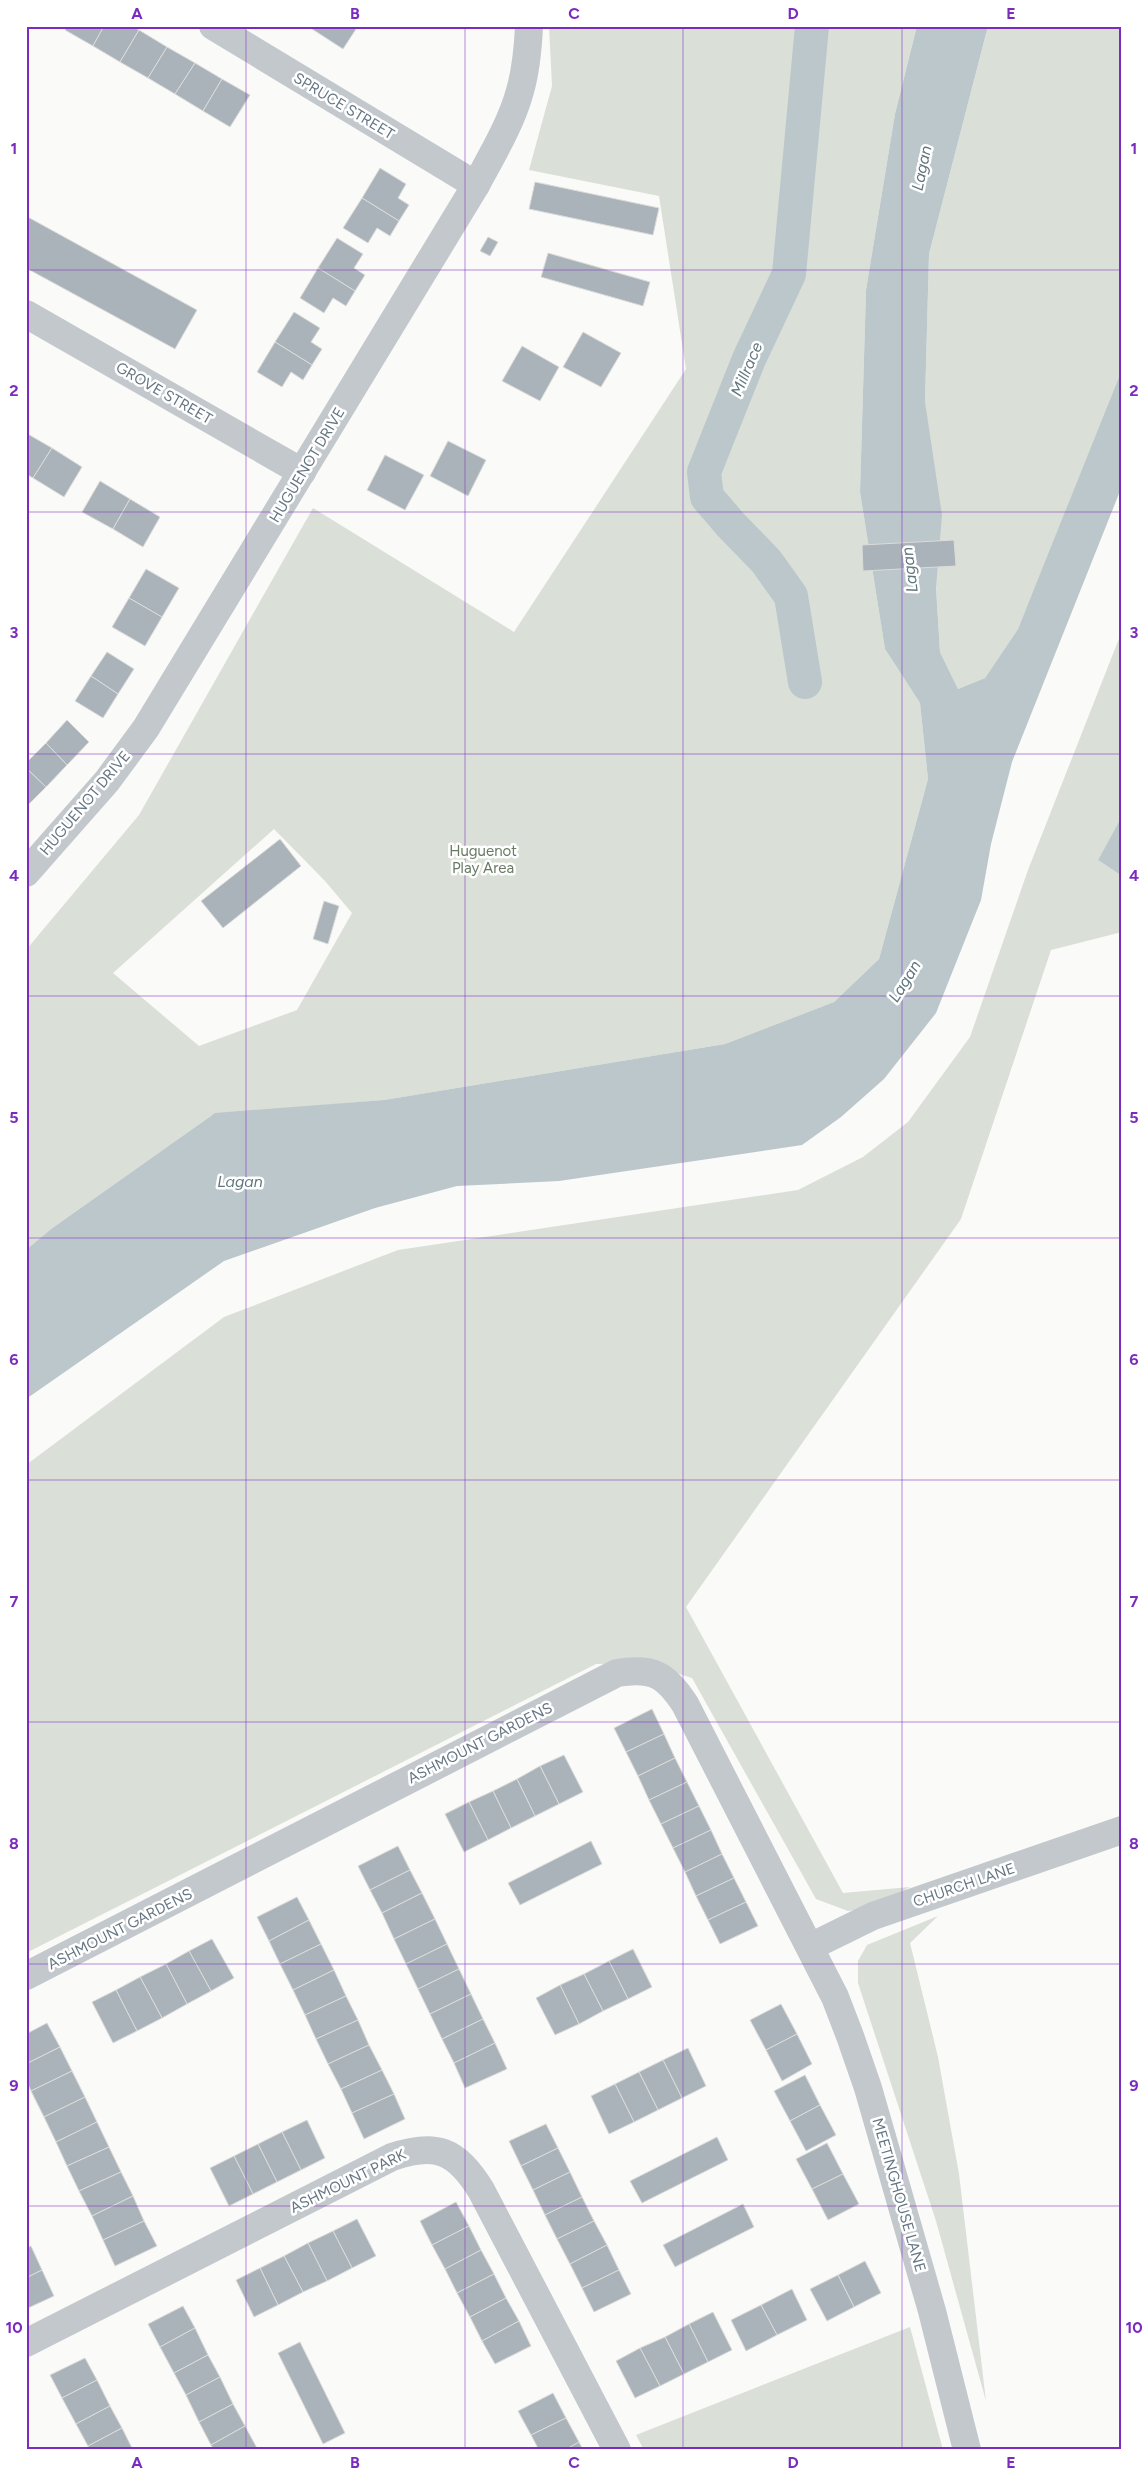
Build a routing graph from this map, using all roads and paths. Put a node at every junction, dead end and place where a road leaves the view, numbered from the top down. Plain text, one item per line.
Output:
1 (213, 26) edge
2 (529, 26) edge
3 (476, 185) junction
4 (26, 314) edge
5 (302, 472) junction
6 (26, 873) edge
7 (1122, 1830) edge
8 (810, 1947) junction
9 (26, 1976) edge
10 (26, 2343) edge
11 (617, 2450) edge
12 (967, 2450) edge

1 - 3 street, SPRUCE STREET
2 - 3 street, HUGUENOT DRIVE
3 - 5 street, HUGUENOT DRIVE
4 - 5 street, GROVE STREET
5 - 6 street, HUGUENOT DRIVE
7 - 8 street, CHURCH LANE
8 - 9 street, ASHMOUNT GARDENS
8 - 12 street, MEETINGHOUSE LANE
10 - 11 street, ASHMOUNT PARK

